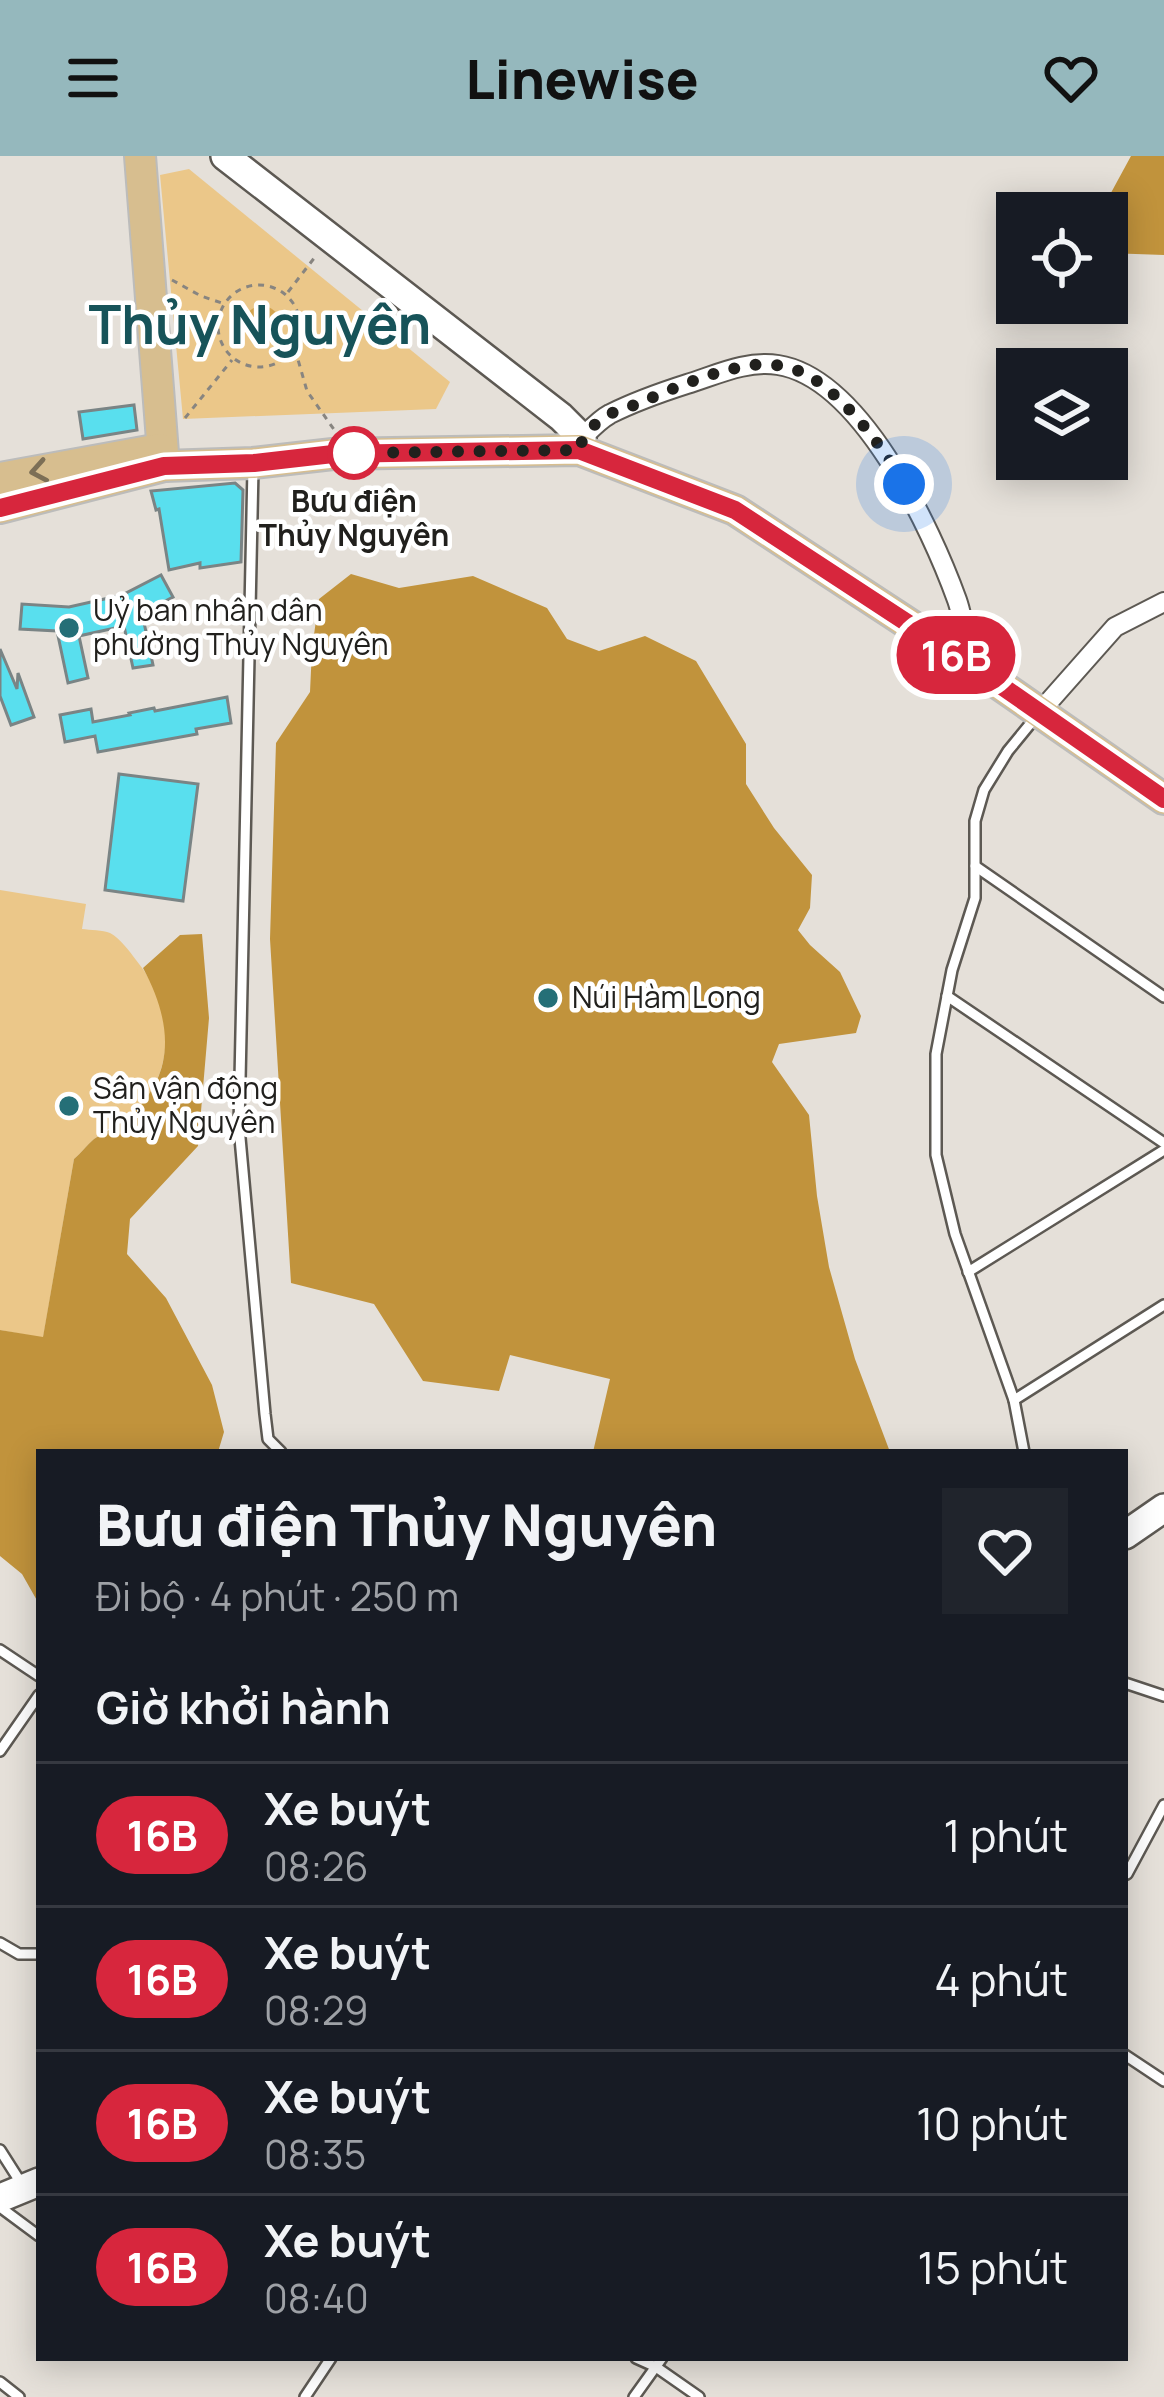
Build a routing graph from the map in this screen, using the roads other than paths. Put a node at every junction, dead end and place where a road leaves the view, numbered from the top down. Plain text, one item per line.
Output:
1 (140, 156) edge
2 (237, 160) edge
3 (580, 444) junction
4 (342, 454) junction
5 (162, 458) junction
6 (254, 463) junction
7 (0, 478) edge
8 (0, 508) edge
9 (1164, 602) edge
10 (970, 664) junction
11 (1038, 714) junction
12 (1164, 799) edge
13 (975, 866) junction
14 (947, 996) junction
15 (1164, 997) edge
16 (1164, 1146) edge
17 (968, 1272) junction
18 (1164, 1306) edge
19 (1014, 1400) junction
20 (278, 1449) edge
21 (1023, 1449) edge
22 (1164, 1508) edge
23 (1128, 1533) edge
24 (0, 1650) edge
25 (36, 1674) edge
26 (1128, 1684) edge
27 (1164, 1696) edge
28 (36, 1699) edge
29 (0, 1751) edge
30 (1164, 1805) edge
31 (1128, 1872) edge
32 (0, 1943) edge
33 (36, 1954) edge
34 (1128, 2057) edge
35 (1164, 2081) edge
36 (0, 2150) edge
37 (16, 2194) edge
38 (36, 2231) edge
39 (329, 2361) edge
40 (658, 2363) edge
41 (0, 2382) edge
42 (19, 2397) edge
43 (305, 2397) edge
44 (634, 2397) edge
45 (699, 2397) edge

1 - 5 main road
2 - 3 main road
3 - 4 main road
3 - 10 main road
3 - 10 street
4 - 5 main road
4 - 6 main road
5 - 6 main road
5 -> 7 main road
5 - 8 main road
6 - 20 lane
9 - 11 street
10 - 11 main road
11 - 12 main road
11 - 13 lane
13 - 14 lane
13 - 15 lane
14 - 16 lane
14 - 17 lane
16 - 17 lane
17 - 19 lane
18 - 19 lane
19 - 21 lane
22 - 23 main road
24 - 25 lane
26 - 27 lane
28 - 29 lane
30 - 31 lane
32 - 33 lane
34 - 35 lane
36 - 37 lane
37 - 38 lane
39 - 43 lane
40 - 44 lane
40 - 45 lane
41 - 42 lane

